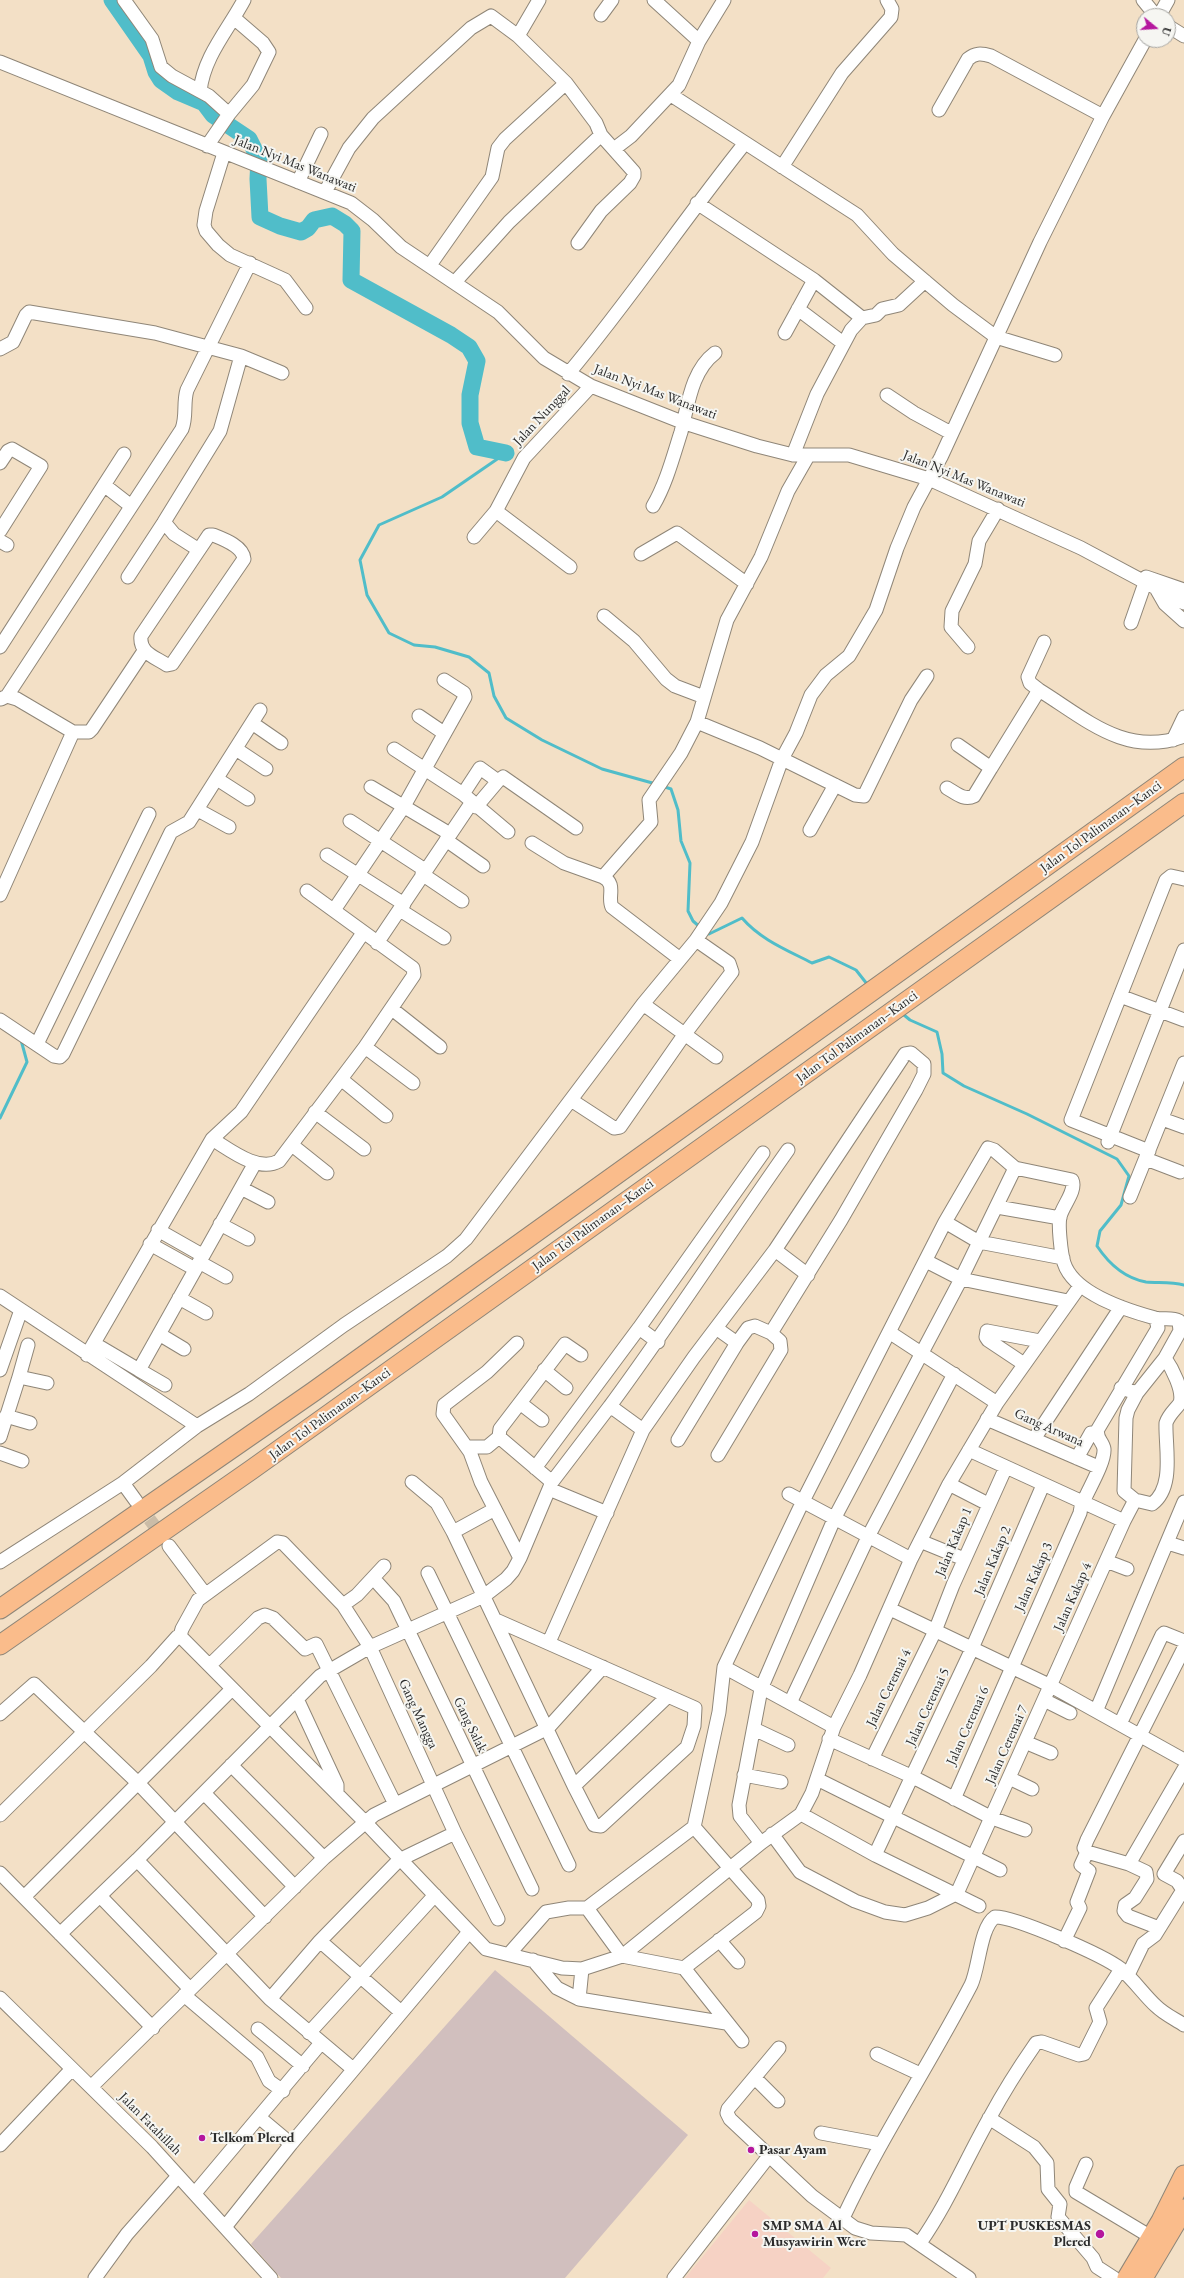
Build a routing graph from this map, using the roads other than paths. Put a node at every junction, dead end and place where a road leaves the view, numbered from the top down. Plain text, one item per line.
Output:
1 (124, 0) edge
2 (244, 0) edge
3 (539, 0) edge
4 (612, 0) edge
5 (654, 0) edge
6 (724, 0) edge
7 (887, 0) edge
8 (1143, 0) edge
9 (1150, 8) edge
10 (601, 15) dead end
11 (234, 18) junction
12 (518, 36) junction
13 (699, 41) junction
14 (1141, 48) edge
15 (0, 62) edge
16 (566, 83) junction
17 (200, 91) junction
18 (671, 95) junction
19 (939, 110) dead end
20 (1103, 116) junction
21 (225, 120) junction
22 (320, 134) dead end
23 (601, 136) junction
24 (745, 143) junction
25 (207, 146) junction
26 (614, 149) junction
27 (224, 153) junction
28 (782, 167) junction
29 (298, 182) junction
30 (325, 192) junction
31 (696, 203) junction
32 (578, 243) dead end
33 (240, 260) junction
34 (430, 265) junction
35 (814, 280) junction
36 (455, 282) junction
37 (925, 282) junction
38 (306, 308) dead end
39 (798, 309) junction
40 (862, 318) junction
41 (785, 333) dead end
42 (996, 337) junction
43 (843, 343) junction
44 (206, 348) junction
45 (0, 349) edge
46 (714, 353) dead end
47 (1055, 355) dead end
48 (241, 356) junction
49 (282, 373) dead end
50 (568, 374) junction
51 (591, 386) junction
52 (887, 394) dead end
53 (682, 422) junction
54 (951, 433) junction
55 (124, 454) dead end
56 (793, 455) junction
57 (808, 456) junction
58 (0, 463) edge
59 (928, 479) junction
60 (104, 485) junction
61 (131, 506) junction
62 (653, 506) dead end
63 (998, 510) junction
64 (496, 511) junction
65 (164, 522) junction
66 (0, 531) edge
67 (474, 536) dead end
68 (199, 550) junction
69 (641, 554) dead end
70 (570, 567) dead end
71 (1120, 569) junction
72 (128, 577) dead end
73 (748, 584) junction
74 (1151, 586) junction
75 (1184, 590) edge
76 (1184, 603) edge
77 (604, 616) dead end
78 (1184, 621) edge
79 (1131, 623) dead end
80 (1044, 642) dead end
81 (0, 647) edge
82 (968, 647) dead end
83 (144, 651) junction
84 (927, 676) dead end
85 (444, 680) dead end
86 (1039, 690) junction
87 (704, 697) junction
88 (4, 698) edge
89 (260, 710) dead end
90 (419, 716) dead end
91 (1184, 716) edge
92 (697, 722) junction
93 (252, 723) junction
94 (73, 732) junction
95 (444, 733) junction
96 (1179, 738) edge
97 (281, 743) dead end
98 (958, 745) dead end
99 (236, 749) junction
100 (394, 749) dead end
101 (782, 759) junction
102 (1184, 767) edge
103 (991, 768) junction
104 (266, 769) dead end
105 (424, 770) junction
106 (217, 779) junction
107 (498, 780) junction
108 (835, 785) junction
109 (371, 787) dead end
110 (947, 788) dead end
111 (248, 799) dead end
112 (470, 801) junction
113 (1184, 803) edge
114 (404, 806) junction
115 (198, 810) junction
116 (149, 814) dead end
117 (350, 821) dead end
118 (229, 827) dead end
119 (576, 828) dead end
120 (810, 830) dead end
121 (508, 832) dead end
122 (448, 837) junction
123 (381, 840) junction
124 (532, 843) dead end
125 (327, 855) dead end
126 (483, 866) dead end
127 (424, 872) junction
128 (359, 874) junction
129 (603, 877) junction
130 (1184, 879) edge
131 (307, 891) dead end
132 (0, 895) edge
133 (462, 901) dead end
134 (402, 907) junction
135 (334, 910) junction
136 (364, 933) junction
137 (444, 938) dead end
138 (698, 938) junction
139 (377, 943) junction
140 (1184, 950) edge
141 (680, 959) junction
142 (1120, 996) junction
143 (643, 1004) junction
144 (392, 1009) junction
145 (1160, 1012) junction
146 (0, 1020) edge
147 (1184, 1020) edge
148 (684, 1035) junction
149 (37, 1044) junction
150 (365, 1047) junction
151 (440, 1047) dead end
152 (716, 1057) dead end
153 (1184, 1063) edge
154 (340, 1080) junction
155 (413, 1083) dead end
156 (1180, 1087) edge
157 (571, 1100) junction
158 (315, 1112) junction
159 (386, 1116) dead end
160 (1162, 1118) junction
161 (1184, 1127) edge
162 (212, 1139) junction
163 (1109, 1139) junction
164 (292, 1145) junction
165 (364, 1149) dead end
166 (788, 1150) dead end
167 (763, 1153) dead end
168 (1147, 1155) junction
169 (255, 1163) junction
170 (1015, 1168) junction
171 (1180, 1172) dead end
172 (327, 1173) dead end
173 (738, 1187) junction
174 (241, 1188) junction
175 (1130, 1197) dead end
176 (754, 1198) junction
177 (268, 1202) dead end
178 (997, 1207) junction
179 (1060, 1218) junction
180 (945, 1222) junction
181 (220, 1224) junction
182 (158, 1230) junction
183 (248, 1239) dead end
184 (979, 1242) junction
185 (150, 1244) junction
186 (775, 1250) junction
187 (1063, 1258) junction
188 (926, 1260) junction
189 (199, 1262) junction
190 (808, 1275) junction
191 (226, 1277) dead end
192 (961, 1279) junction
193 (1080, 1286) junction
194 (0, 1296) edge
195 (179, 1298) junction
196 (1068, 1301) junction
197 (1121, 1306) junction
198 (21, 1310) junction
199 (206, 1313) dead end
200 (1156, 1319) junction
201 (639, 1328) junction
202 (716, 1328) junction
203 (889, 1332) junction
204 (771, 1333) junction
205 (159, 1334) junction
206 (518, 1342) dead end
207 (658, 1342) junction
208 (1040, 1342) junction
209 (737, 1343) junction
210 (28, 1345) dead end
211 (91, 1350) junction
212 (184, 1350) dead end
213 (921, 1352) junction
214 (581, 1355) dead end
215 (1165, 1358) junction
216 (1024, 1364) junction
217 (0, 1370) edge
218 (139, 1370) junction
219 (544, 1370) junction
220 (954, 1374) junction
221 (19, 1377) junction
222 (47, 1383) dead end
223 (165, 1385) dead end
224 (566, 1388) dead end
225 (1121, 1388) junction
226 (1137, 1393) junction
227 (520, 1403) junction
228 (997, 1403) junction
229 (610, 1406) junction
230 (5, 1410) edge
231 (987, 1419) junction
232 (542, 1420) dead end
233 (30, 1423) dead end
234 (197, 1426) junction
235 (643, 1430) junction
236 (1097, 1433) junction
237 (0, 1437) edge
238 (499, 1437) junction
239 (1034, 1439) junction
240 (678, 1440) dead end
241 (468, 1447) junction
242 (969, 1450) junction
243 (0, 1453) edge
244 (718, 1455) dead end
245 (1077, 1458) junction
246 (22, 1461) dead end
247 (1006, 1467) junction
248 (1098, 1467) junction
249 (535, 1468) junction
250 (412, 1482) dead end
251 (122, 1483) junction
252 (949, 1484) junction
253 (1043, 1485) junction
254 (551, 1486) junction
255 (789, 1494) dead end
256 (1135, 1500) junction
257 (136, 1501) tunnel mouth
258 (803, 1501) junction
259 (1082, 1501) junction
260 (1184, 1502) edge
261 (988, 1504) junction
262 (495, 1509) junction
263 (607, 1513) junction
264 (835, 1517) junction
265 (1124, 1520) junction
266 (453, 1532) junction
267 (869, 1535) junction
268 (920, 1541) junction
269 (1168, 1543) junction
270 (169, 1546) tunnel mouth
271 (1184, 1548) edge
272 (520, 1558) junction
273 (911, 1559) junction
274 (964, 1559) junction
275 (1106, 1561) junction
276 (0, 1562) edge
277 (384, 1566) dead end
278 (1127, 1569) dead end
279 (428, 1573) dead end
280 (374, 1579) junction
281 (205, 1594) junction
282 (484, 1596) junction
283 (343, 1605) junction
284 (0, 1609) edge
285 (890, 1610) junction
286 (446, 1612) junction
287 (496, 1620) junction
288 (407, 1631) junction
289 (935, 1631) junction
290 (180, 1636) junction
291 (1184, 1641) edge
292 (549, 1642) junction
293 (0, 1645) edge
294 (370, 1647) junction
295 (1184, 1648) edge
296 (972, 1649) junction
297 (210, 1665) junction
298 (1012, 1666) junction
299 (604, 1667) junction
300 (724, 1667) junction
301 (330, 1669) junction
302 (1051, 1686) junction
303 (232, 1689) junction
304 (761, 1689) junction
305 (668, 1696) junction
306 (297, 1699) junction
307 (1044, 1700) junction
308 (790, 1703) junction
309 (1097, 1709) junction
310 (1070, 1713) dead end
311 (0, 1714) edge
312 (1120, 1724) junction
313 (270, 1726) junction
314 (548, 1728) junction
315 (754, 1729) junction
316 (84, 1733) junction
317 (832, 1733) junction
318 (1140, 1735) junction
319 (1025, 1742) junction
320 (788, 1745) dead end
321 (513, 1746) junction
322 (1051, 1753) dead end
323 (872, 1759) junction
324 (1184, 1760) edge
325 (231, 1765) junction
326 (472, 1766) junction
327 (1184, 1770) edge
328 (744, 1776) junction
329 (913, 1778) junction
330 (1009, 1778) junction
331 (817, 1779) junction
332 (137, 1782) junction
333 (781, 1782) dead end
334 (432, 1785) junction
335 (574, 1786) junction
336 (1032, 1789) dead end
337 (204, 1793) junction
338 (337, 1794) junction
339 (954, 1799) junction
340 (395, 1804) junction
341 (801, 1814) junction
342 (0, 1815) edge
343 (892, 1816) junction
344 (992, 1818) junction
345 (174, 1822) junction
346 (365, 1822) junction
347 (694, 1827) junction
348 (1025, 1830) dead end
349 (455, 1833) junction
350 (772, 1834) junction
351 (1184, 1841) edge
352 (761, 1843) junction
353 (1087, 1853) junction
354 (875, 1855) junction
355 (324, 1858) junction
356 (974, 1858) junction
357 (137, 1860) junction
358 (399, 1860) junction
359 (569, 1864) dead end
360 (1129, 1864) junction
361 (731, 1868) junction
362 (1000, 1870) dead end
363 (0, 1873) edge
364 (1147, 1874) junction
365 (1164, 1874) junction
366 (295, 1887) junction
367 (532, 1889) dead end
368 (435, 1895) junction
369 (954, 1895) junction
370 (100, 1896) junction
371 (24, 1897) junction
372 (978, 1906) dead end
373 (587, 1908) junction
374 (265, 1917) junction
375 (498, 1919) dead end
376 (1160, 1928) junction
377 (469, 1932) junction
378 (60, 1934) junction
379 (720, 1940) junction
380 (320, 1941) junction
381 (1064, 1941) junction
382 (509, 1954) junction
383 (228, 1955) junction
384 (622, 1956) junction
385 (533, 1960) junction
386 (738, 1962) dead end
387 (684, 1968) junction
388 (582, 1969) junction
389 (1124, 1972) junction
390 (360, 1978) junction
391 (187, 1992) junction
392 (0, 1998) edge
393 (270, 1999) junction
394 (579, 1999) junction
395 (401, 2012) junction
396 (726, 2023) junction
397 (1184, 2025) edge
398 (153, 2028) junction
399 (258, 2029) dead end
400 (309, 2033) junction
401 (742, 2041) dead end
402 (321, 2043) junction
403 (779, 2048) dead end
404 (877, 2054) dead end
405 (303, 2066) junction
406 (353, 2069) junction
407 (72, 2070) junction
408 (920, 2074) junction
409 (755, 2078) junction
410 (91, 2087) junction
411 (283, 2091) junction
412 (778, 2101) dead end
413 (260, 2118) junction
414 (989, 2118) junction
415 (821, 2133) dead end
416 (291, 2144) junction
417 (880, 2144) junction
418 (0, 2146) edge
419 (769, 2156) junction
420 (1086, 2164) dead end
421 (1184, 2175) edge
422 (178, 2176) junction
423 (195, 2193) junction
424 (1184, 2209) edge
425 (844, 2218) junction
426 (225, 2227) junction
427 (1151, 2237) junction
428 (920, 2243) junction
429 (95, 2278) edge
430 (271, 2278) edge
431 (674, 2278) edge
432 (969, 2278) edge
433 (1114, 2278) edge
434 (1127, 2278) edge
435 (1143, 2278) edge

1 - 17 street
2 - 11 street
3 - 12 street
4 - 10 street
5 - 13 street
6 - 13 street
7 - 28 street
8 - 9 street
11 - 17 street
11 - 21 street
12 - 16 street
12 - 30 street
13 - 18 street
14 - 20 street
15 - 25 street, Jalan Nyi Mas Wanawati
16 - 23 street
16 - 34 street
17 - 21 street
18 - 24 street
18 - 26 street
19 - 20 street
20 - 42 street
21 - 25 street
22 - 29 street
23 - 26 street
23 - 36 street
24 - 28 street
24 - 31 street
25 - 27 street, Jalan Nyi Mas Wanawati
26 - 32 street
27 - 29 street, Jalan Nyi Mas Wanawati
27 - 33 street
28 - 37 street
29 - 30 street, Jalan Nyi Mas Wanawati
30 - 34 street, Jalan Nyi Mas Wanawati
31 - 35 street
31 - 50 street
33 - 38 street
33 - 44 street
34 - 36 street, Jalan Nyi Mas Wanawati
35 - 39 street
35 - 40 street
36 - 50 street, Jalan Nyi Mas Wanawati
37 - 40 street
37 - 42 street
39 - 41 street
39 - 43 street
40 - 43 street
42 - 47 street
42 - 54 street
43 - 56 street
44 - 45 street
44 - 48 street
44 - 61 street
46 - 53 street
48 - 49 street
48 - 65 street
50 - 51 street, Jalan Nyi Mas Wanawati
51 - 53 street, Jalan Nyi Mas Wanawati
51 - 64 street, Jalan Nunggal
52 - 54 street
53 - 56 street, Jalan Nyi Mas Wanawati
53 - 62 street
54 - 59 street
55 - 60 street
56 - 57 street, Jalan Nyi Mas Wanawati
57 - 59 street, Jalan Nyi Mas Wanawati
57 - 73 street
58 - 66 street
59 - 63 street, Jalan Nyi Mas Wanawati
59 - 101 street
60 - 61 street
60 - 81 street
61 - 88 street
63 - 71 street, Jalan Nyi Mas Wanawati
63 - 82 street
64 - 67 street, Jalan Nunggal
64 - 70 street
65 - 68 street
65 - 72 street
68 - 83 street
68 - 83 street
69 - 73 street
71 - 74 street, Jalan Nyi Mas Wanawati
71 - 75 street
73 - 87 street
74 - 76 street, Jalan Nyi Mas Wanawati
74 - 78 street
74 - 79 street
77 - 87 street
80 - 86 street
83 - 94 street
84 - 108 street
85 - 95 street
86 - 96 street
86 - 103 street
87 - 92 street
88 - 94 street
89 - 93 street
90 - 95 street
91 - 96 street
92 - 101 street
92 - 129 street
93 - 97 street
93 - 99 street
94 - 132 street
95 - 105 street
98 - 103 street
99 - 104 street
99 - 106 street
100 - 105 street
101 - 108 street
101 - 138 street
102 - 284 highway, Jalan Tol Palimanan–Kanci
103 - 110 street
105 - 112 street
105 - 114 street
106 - 111 street
106 - 115 street
107 - 112 street
107 - 112 street
107 - 119 street
108 - 120 street
109 - 114 street
112 - 121 street
112 - 122 street
113 - 293 highway, Jalan Tol Palimanan–Kanci
114 - 122 street
114 - 123 street
115 - 118 street
115 - 149 street
116 - 149 street
117 - 123 street
122 - 126 street
122 - 127 street
123 - 127 street
123 - 128 street
124 - 129 street
125 - 128 street
127 - 133 street
127 - 134 street
128 - 134 street
128 - 135 street
129 - 141 street
130 - 142 street
131 - 135 street
134 - 137 street
134 - 139 street
135 - 136 street
136 - 139 street
136 - 162 street
138 - 141 street
138 - 148 street
139 - 144 street
140 - 145 street
141 - 143 street
142 - 145 street
142 - 163 street
143 - 148 street
143 - 157 street
144 - 150 street
144 - 151 street
145 - 147 street
145 - 163 street
146 - 149 street
148 - 152 street
148 - 157 street
150 - 154 street
150 - 155 street
153 - 156 street
154 - 158 street
154 - 159 street
156 - 160 street
157 - 234 street
158 - 164 street
158 - 165 street
160 - 161 street
160 - 168 street
162 - 169 street
162 - 182 street
163 - 168 street
164 - 169 street
164 - 172 street
166 - 176 street
167 - 173 street
168 - 171 street
168 - 175 street
169 - 174 street
170 - 178 street
170 - 179 street
170 - 180 street
173 - 176 street
173 - 201 street
174 - 177 street
174 - 181 street
176 - 207 street
178 - 179 street
178 - 184 street
179 - 187 street
180 - 184 street
180 - 188 street
181 - 183 street
181 - 189 street
182 - 185 street
182 - 189 street
184 - 187 street
184 - 192 street
185 - 189 street
185 - 211 street
186 - 190 street
186 - 190 street
186 - 202 street
187 - 193 street
188 - 192 street
188 - 203 street
189 - 191 street
189 - 195 street
190 - 204 street
192 - 196 street
192 - 213 street
193 - 196 street
193 - 197 street
194 - 198 street
195 - 199 street
195 - 205 street
196 - 208 street
197 - 200 street
197 - 239 street
198 - 211 street
198 - 217 street
200 - 215 street
200 - 225 street
201 - 207 street
201 - 249 street
202 - 209 street
202 - 235 street
203 - 213 street
203 - 258 street
204 - 209 street
204 - 244 street
205 - 212 street
205 - 218 street
206 - 241 street
207 - 229 street
208 - 216 street
208 - 216 street
209 - 240 street
210 - 221 street
211 - 218 street
211 - 234 street
213 - 220 street
213 - 264 street
214 - 219 street
215 - 226 street
215 - 256 street
216 - 228 street
218 - 223 street
219 - 224 street
219 - 227 street
220 - 228 street
220 - 267 street
221 - 222 street
221 - 230 street
225 - 226 street
225 - 236 street
226 - 256 street
227 - 232 street
227 - 238 street
228 - 231 street
229 - 235 street
229 - 254 street
230 - 233 street
230 - 237 street
231 - 239 street, Gang Arwana
231 - 242 street
234 - 251 street
235 - 263 street
236 - 245 street
236 - 248 street, Jalan Kakap 3
238 - 241 street
238 - 249 street
239 - 245 street, Gang Arwana
241 - 262 street
242 - 247 street
242 - 252 street
243 - 246 street
245 - 248 street, Gang Arwana
247 - 253 street
247 - 261 street, Jalan Kakap 1
248 - 259 street, Jalan Kakap 3
249 - 254 street
250 - 266 street
251 - 257 street
251 - 276 street
252 - 261 street
252 - 268 street
253 - 259 street
253 - 296 street, Jalan Kakap 2
254 - 263 street
254 - 272 street
255 - 258 street
256 - 265 street, Jalan Kakap 4
258 - 264 street
258 - 300 street
259 - 265 street
259 - 298 street, Jalan Kakap 3
260 - 269 street
261 - 274 street, Jalan Kakap 1
262 - 266 street
262 - 272 street
263 - 292 street
264 - 267 street
264 - 304 street
265 - 275 street, Jalan Kakap 4
266 - 282 street
267 - 273 street
267 - 308 street
268 - 273 street
268 - 274 street
269 - 271 street
269 - 309 street
270 - 281 street
272 - 282 street
273 - 285 street
274 - 289 street, Jalan Kakap 1
275 - 278 street
275 - 302 street, Jalan Kakap 4
277 - 280 street
279 - 286 street
280 - 283 street
280 - 288 street, Gang Salak
281 - 283 street, Gang Mangga
281 - 290 street
282 - 286 street
282 - 287 street
283 - 294 street, Gang Mangga
285 - 289 street
285 - 317 street
286 - 288 street
286 - 321 street
287 - 292 street
287 - 314 street
288 - 294 street
288 - 326 street, Gang Salak
289 - 296 street
289 - 323 street, Jalan Ceremai 4
290 - 297 street
290 - 316 street
291 - 312 street
292 - 299 street
294 - 301 street
294 - 334 street, Gang Mangga
295 - 318 street
296 - 298 street
296 - 329 street, Jalan Ceremai 5
297 - 301 street
297 - 303 street
298 - 302 street
298 - 339 street, Jalan Ceremai 6
299 - 305 street
299 - 314 street
300 - 304 street
300 - 347 street
301 - 306 street
301 - 340 street
302 - 307 street, Jalan Ceremai 7
302 - 309 street
303 - 313 street
303 - 332 street
304 - 308 street
304 - 315 street
305 - 335 street
305 - 335 street
306 - 313 street
306 - 338 street
307 - 310 street
307 - 319 street, Jalan Ceremai 7
308 - 317 street
309 - 312 street
311 - 316 street
312 - 318 street
313 - 325 street
313 - 338 street
314 - 321 street
314 - 335 street
315 - 320 street
315 - 328 street
316 - 332 street
316 - 342 street
317 - 323 street
317 - 331 street
318 - 324 street
318 - 353 street
319 - 322 street
319 - 330 street, Jalan Ceremai 7
321 - 326 street
321 - 359 street
323 - 329 street
325 - 337 street
325 - 355 street
326 - 334 street
326 - 367 street, Gang Salak
327 - 360 street
328 - 333 street
328 - 352 street
329 - 339 street
329 - 343 street, Jalan Ceremai 5
330 - 336 street
330 - 344 street, Jalan Ceremai 7
331 - 341 street
331 - 343 street
332 - 345 street
332 - 371 street
334 - 340 street
334 - 349 street, Gang Mangga
337 - 345 street
337 - 366 street
338 - 346 street
339 - 344 street
340 - 346 street
341 - 350 street
341 - 354 street
343 - 354 street, Jalan Ceremai 5
343 - 356 street
344 - 348 street
344 - 356 street, Jalan Ceremai 7
345 - 357 street
345 - 374 street
346 - 355 street
346 - 358 street
347 - 361 street
347 - 373 street
349 - 358 street
349 - 375 street, Gang Mangga
350 - 352 street
350 - 369 street
351 - 365 street
352 - 361 street
353 - 360 street
353 - 381 street
354 - 369 street
355 - 366 street
356 - 362 street
356 - 369 street, Jalan Ceremai 7
357 - 370 street
357 - 383 street
358 - 368 street
358 - 380 street
360 - 364 street
361 - 379 street
361 - 384 street
363 - 371 street
364 - 365 street
364 - 376 street
365 - 376 street
366 - 374 street
368 - 377 street
368 - 390 street
369 - 372 street
370 - 378 street
370 - 391 street
371 - 378 street
373 - 382 street
373 - 384 street
374 - 383 street
376 - 389 street
377 - 382 street
377 - 395 street
378 - 398 street
379 - 386 street
379 - 387 street
380 - 390 street
380 - 393 street
381 - 389 street
381 - 408 street
382 - 385 street
383 - 391 street
383 - 393 street
384 - 387 street
384 - 388 street
385 - 388 street
385 - 394 street
387 - 396 street
388 - 394 street
389 - 397 street
389 - 414 street
390 - 395 street
390 - 400 street
391 - 398 street
391 - 411 street
392 - 407 street, Jalan Fatahillah
393 - 400 street
394 - 396 street
395 - 406 street
396 - 401 street
398 - 410 street
399 - 405 street
400 - 402 street
402 - 405 street
402 - 406 street
403 - 409 street
404 - 408 street
405 - 411 street
406 - 416 street
407 - 410 street, Jalan Fatahillah
407 - 418 street
408 - 417 street
409 - 412 street
409 - 419 street
410 - 422 street, Jalan Fatahillah
411 - 413 street
413 - 416 street
413 - 423 street
414 - 428 street
414 - 433 street
415 - 417 street
416 - 426 street
417 - 425 street
419 - 425 street
419 - 431 street
420 - 427 street
421 - 427 highway
422 - 423 street, Jalan Fatahillah
422 - 429 street
423 - 426 street, Jalan Fatahillah
424 - 435 highway
425 - 428 street
426 - 430 street, Jalan Fatahillah
427 - 434 highway
428 - 432 street

